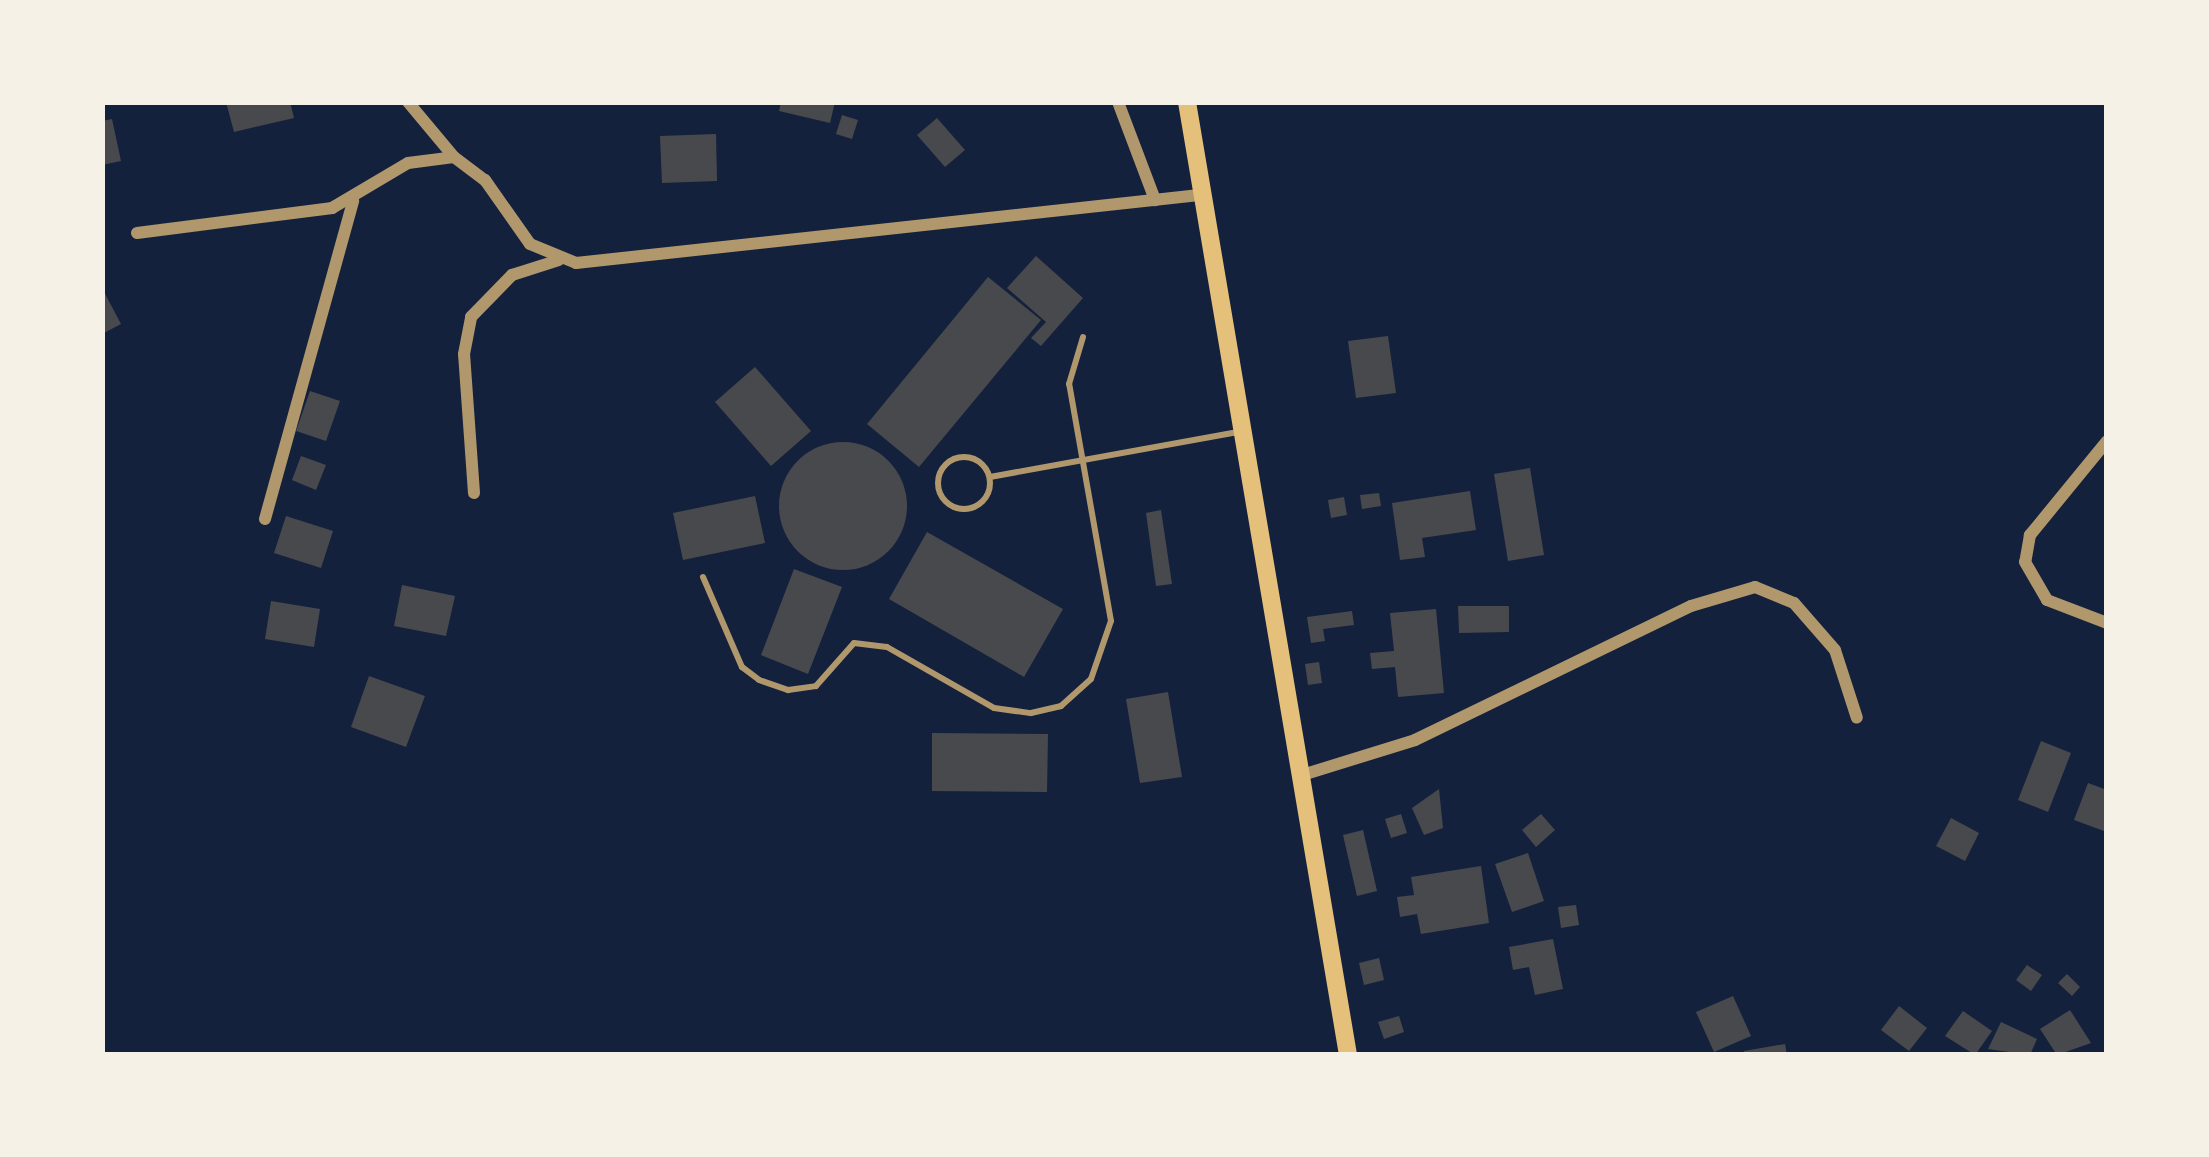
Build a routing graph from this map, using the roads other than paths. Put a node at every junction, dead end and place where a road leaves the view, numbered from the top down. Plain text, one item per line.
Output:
1 (408, 102) edge
2 (1118, 102) edge
3 (1187, 102) edge
4 (454, 158) junction
5 (1199, 195) junction
6 (1155, 200) junction
7 (353, 201) junction
8 (137, 233) dead end
9 (559, 260) junction
10 (1083, 337) dead end
11 (1238, 433) junction
12 (2107, 441) edge
13 (1079, 458) junction
14 (989, 477) junction
15 (474, 493) dead end
16 (265, 519) dead end
17 (704, 577) dead end
18 (2107, 623) edge
19 (1856, 718) dead end
20 (1295, 777) junction
21 (1348, 1055) edge

1 - 4 street
2 - 6 street
3 - 5 main road
4 - 7 street
4 - 9 street
5 - 6 street
5 - 11 main road
6 - 9 street
7 - 8 street
7 - 16 street
9 - 15 street
10 - 13 lane
11 - 13 lane
11 - 20 main road
12 - 18 street
13 - 14 lane
13 - 17 lane
14 - 14 lane
19 - 20 street
20 - 21 main road

